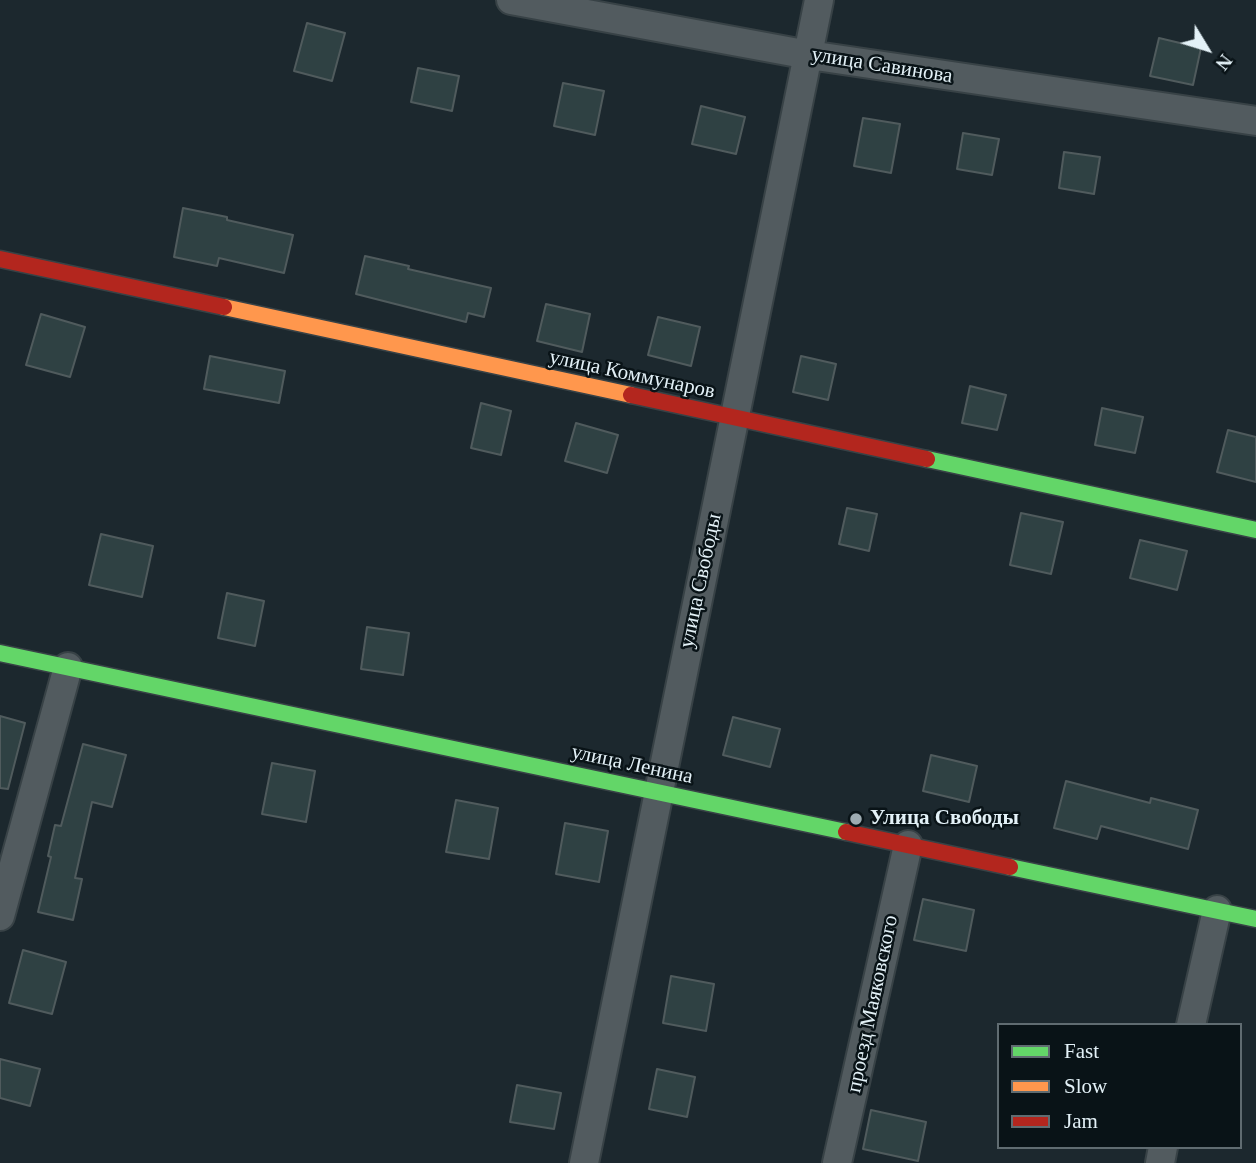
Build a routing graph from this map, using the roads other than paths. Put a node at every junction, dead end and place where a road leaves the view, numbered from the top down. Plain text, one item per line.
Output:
1 (511, 0) edge
2 (819, 0) edge
3 (809, 55) junction
4 (1256, 121) edge
5 (0, 259) edge
6 (734, 419) junction
7 (1256, 530) edge
8 (0, 653) edge
9 (68, 667) junction
10 (657, 792) junction
11 (908, 845) junction
12 (1217, 911) junction
13 (0, 916) edge
14 (1256, 919) edge
15 (1191, 1023) edge
16 (584, 1163) edge
17 (838, 1163) edge

1 - 3 street, улица Савинова
2 - 3 street, улица Свободы
3 - 4 street, улица Савинова
3 - 6 street, улица Свободы
5 - 6 street, улица Коммунаров
6 - 7 street, улица Коммунаров
6 - 10 street, улица Свободы
8 - 9 street, улица Ленина
9 - 10 street, улица Ленина
9 - 13 street
10 - 11 street, улица Ленина
10 - 16 street, улица Свободы
11 - 12 street, улица Ленина
11 - 17 street, проезд Маяковского
12 - 14 street, улица Ленина
12 - 15 street

